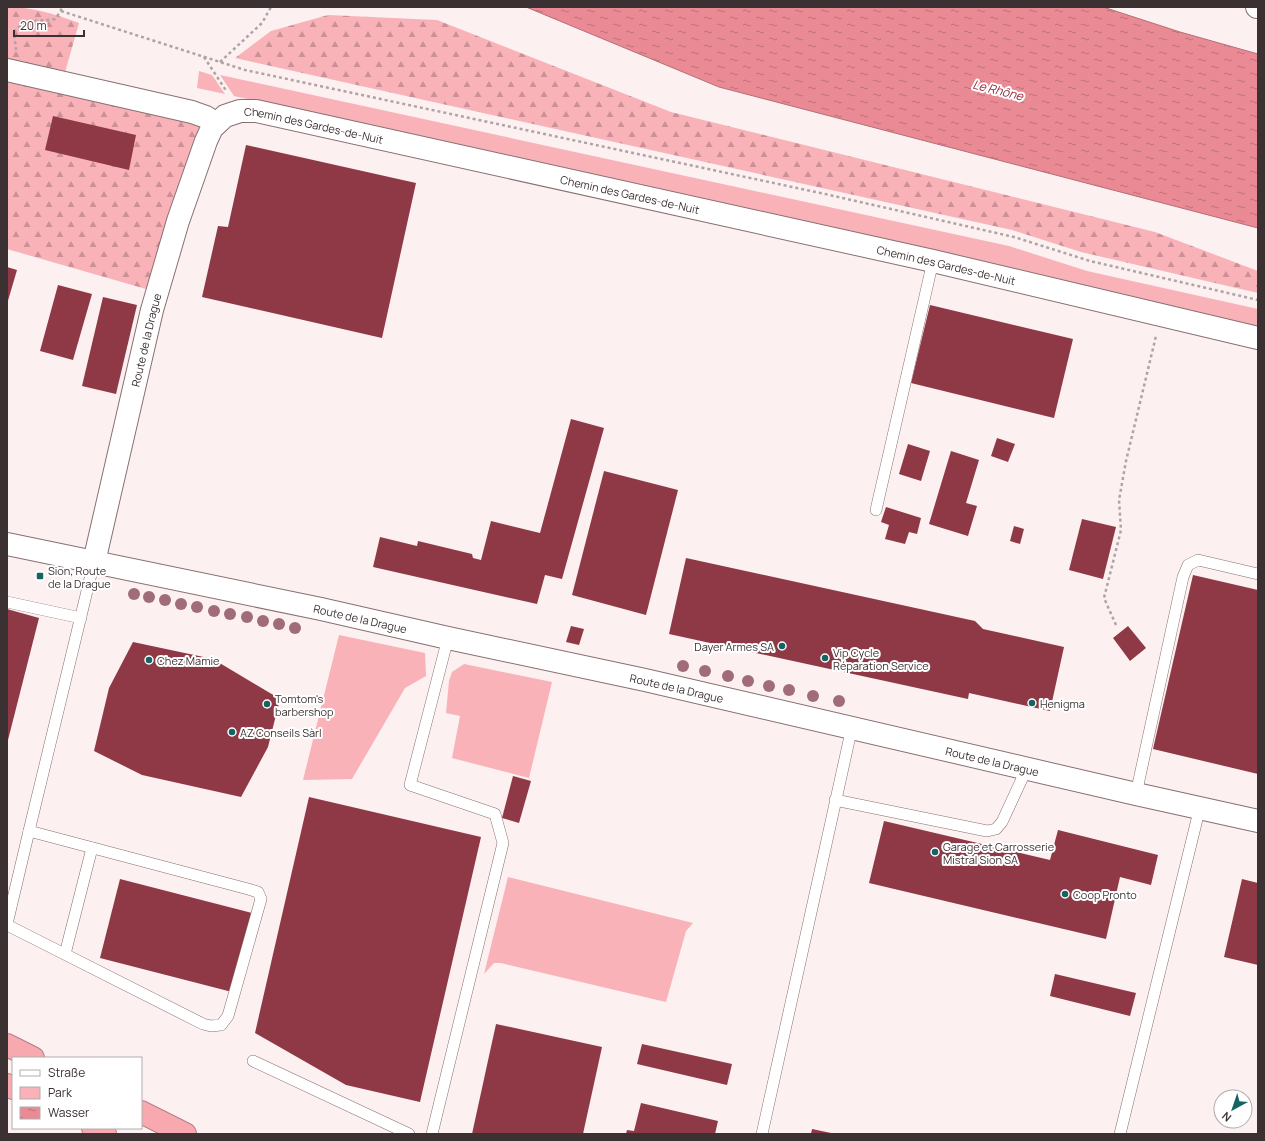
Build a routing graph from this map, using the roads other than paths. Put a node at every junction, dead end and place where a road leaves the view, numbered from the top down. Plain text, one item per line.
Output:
1 (13, 61) edge
2 (216, 124) junction
3 (933, 261) junction
4 (1258, 338) edge
5 (876, 510) dead end
6 (7, 544) edge
7 (94, 562) junction
8 (1258, 574) edge
9 (7, 602) edge
10 (81, 618) junction
11 (448, 638) junction
12 (852, 727) junction
13 (1027, 768) junction
14 (1136, 794) junction
15 (835, 800) junction
16 (1200, 808) junction
17 (1258, 818) edge
18 (29, 831) junction
19 (92, 848) junction
20 (7, 924) edge
21 (65, 954) junction
22 (7, 1045) edge
23 (31, 1057) edge
24 (253, 1061) dead end
25 (142, 1112) edge
26 (95, 1129) edge
27 (105, 1134) edge
28 (185, 1134) edge
29 (409, 1134) edge
30 (432, 1134) edge
31 (762, 1134) edge
32 (1120, 1134) edge

1 - 2 street
2 - 3 street, Chemin des Gardes-de-Nuit
2 - 7 street, Route de la Drague
3 - 4 street, Chemin des Gardes-de-Nuit
3 - 5 lane
6 - 7 street, Route de la Drague
7 - 10 lane
7 - 11 street, Route de la Drague
8 - 14 lane
9 - 10 lane
10 - 18 lane
11 - 12 street, Route de la Drague
11 - 30 lane
12 - 13 street, Route de la Drague
12 - 15 lane
13 - 14 street, Route de la Drague
13 - 15 lane
14 - 16 street, Route de la Drague
15 - 31 lane
16 - 17 street, Route de la Drague
16 - 32 lane
18 - 19 lane
18 - 20 lane
19 - 21 lane
19 - 21 lane
20 - 21 lane
22 - 23 highway
24 - 29 lane
25 - 28 highway
26 - 27 highway

